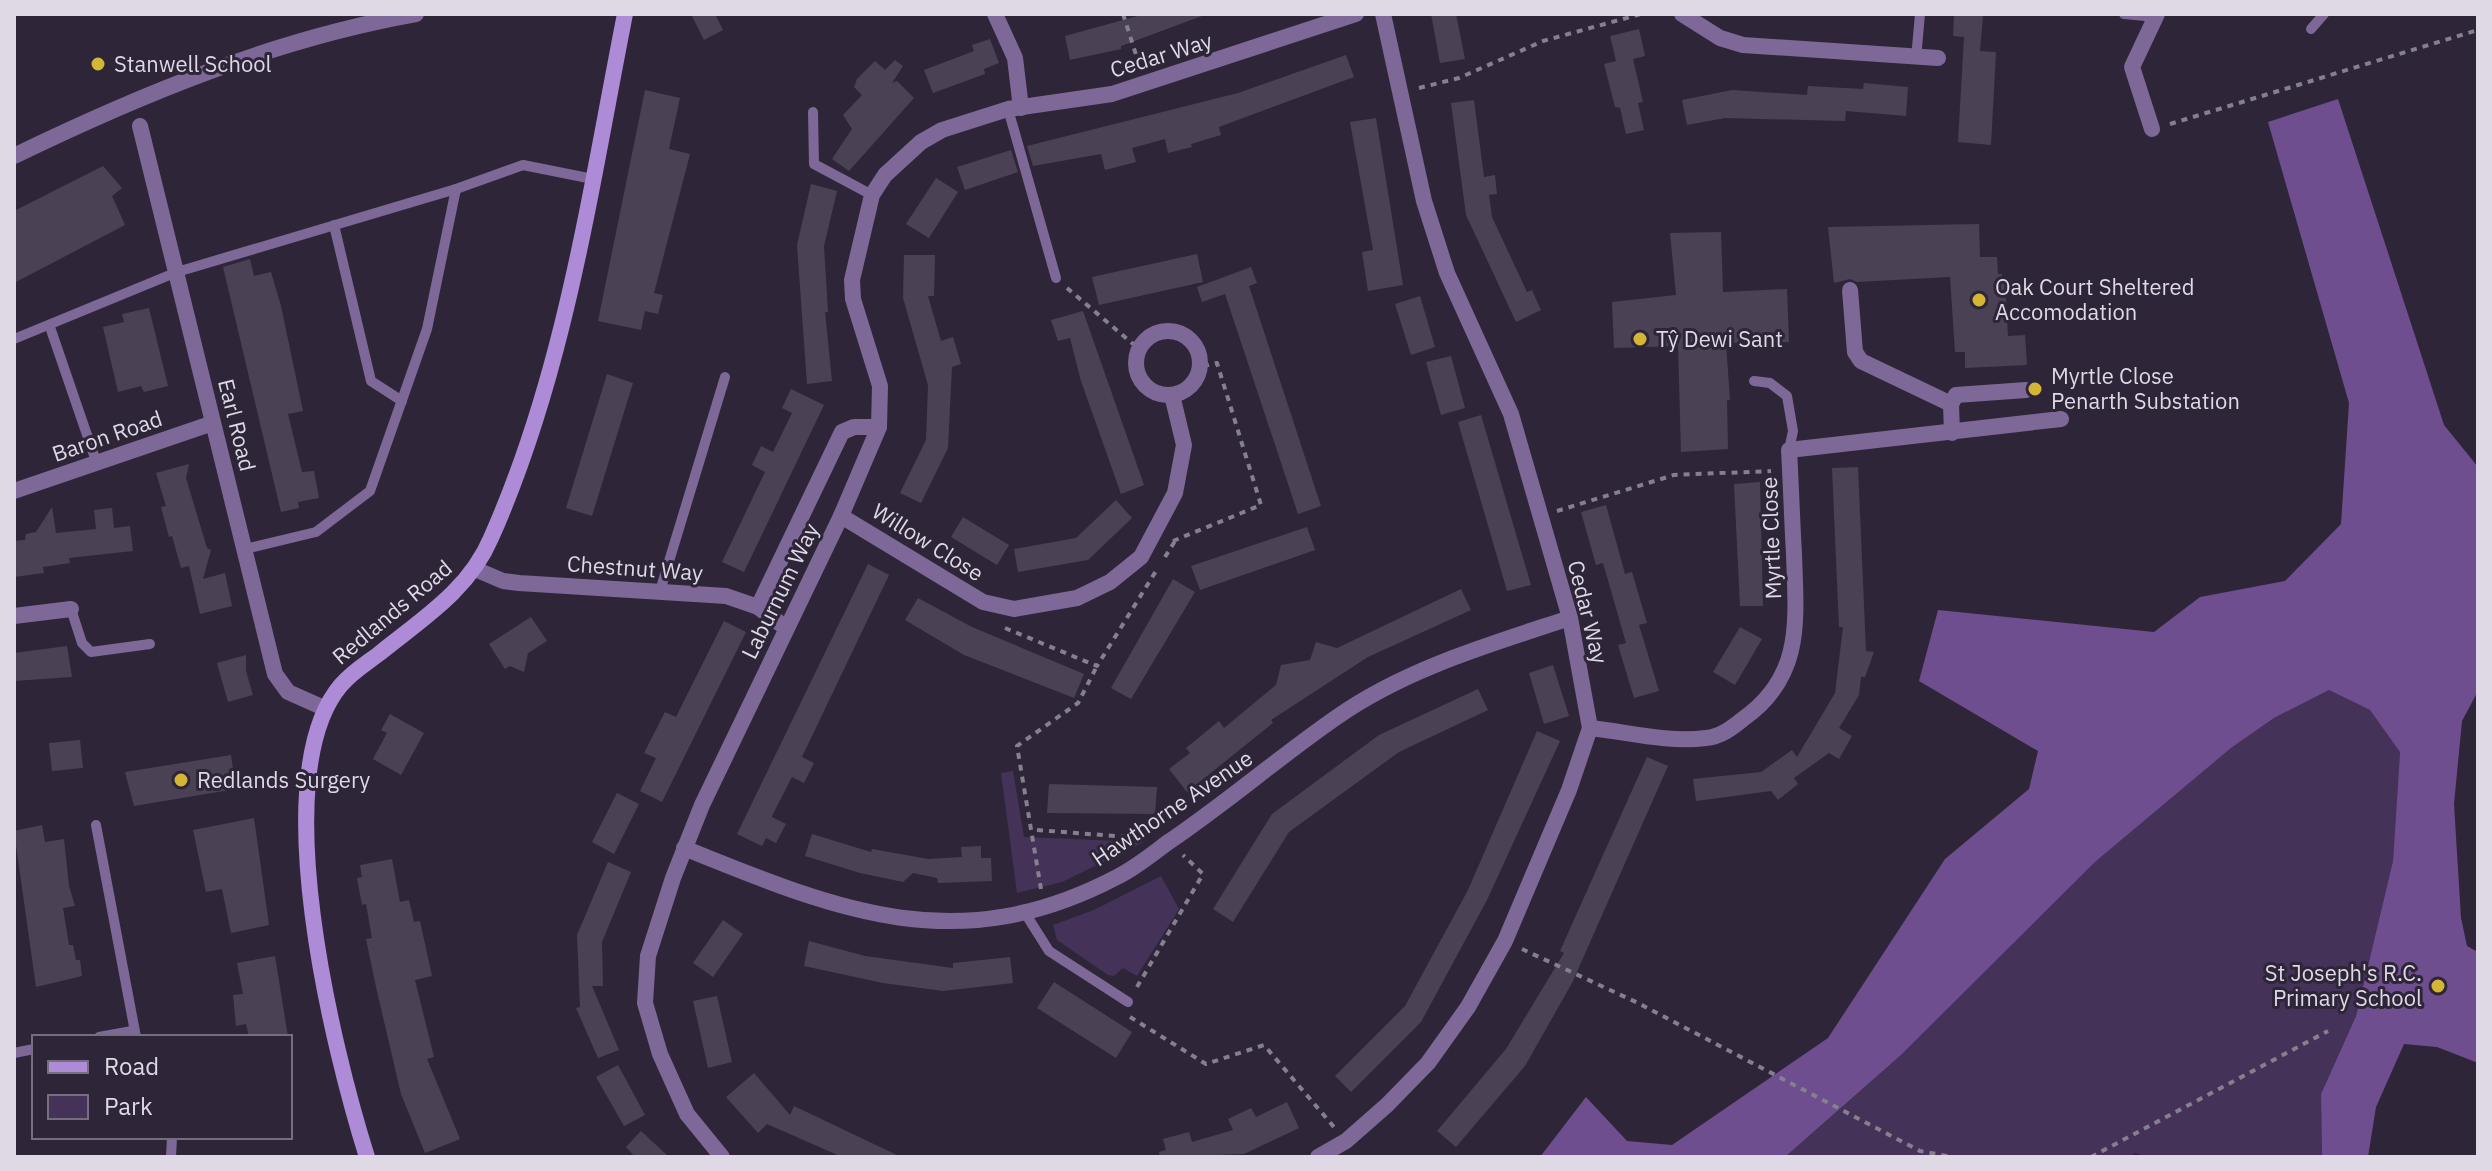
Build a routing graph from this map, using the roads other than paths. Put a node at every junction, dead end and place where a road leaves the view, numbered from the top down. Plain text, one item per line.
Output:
1 (416, 14) edge
2 (625, 14) edge
3 (995, 14) edge
4 (1356, 14) edge
5 (1383, 14) edge
6 (1682, 14) edge
7 (1920, 14) edge
8 (2124, 14) edge
9 (2324, 14) edge
10 (2157, 15) edge
11 (2311, 29) dead end
12 (1938, 58) dead end
13 (1916, 59) junction
14 (1014, 108) junction
15 (813, 112) dead end
16 (140, 126) dead end
17 (2152, 129) road end
18 (14, 156) edge
19 (593, 179) junction
20 (456, 189) junction
21 (872, 195) junction
22 (334, 225) junction
23 (177, 272) junction
24 (1056, 278) road end
25 (1850, 290) dead end
26 (50, 327) junction
27 (14, 339) edge
28 (725, 377) dead end
29 (1754, 381) dead end
30 (2026, 390) dead end
31 (1172, 395) junction
32 (402, 401) junction
33 (1951, 404) junction
34 (2061, 419) dead end
35 (213, 423) junction
36 (879, 427) junction
37 (1952, 433) junction
38 (1789, 450) junction
39 (97, 464) junction
40 (14, 491) edge
41 (841, 516) junction
42 (245, 549) junction
43 (475, 569) junction
44 (660, 591) junction
45 (758, 607) junction
46 (71, 609) joint
47 (14, 616) edge
48 (1570, 618) junction
49 (786, 628) junction
50 (150, 644) dead end
51 (324, 708) junction
52 (1590, 728) junction
53 (96, 825) dead end
54 (684, 848) junction
55 (1025, 913) junction
56 (1128, 1002) road end
57 (134, 1034) edge
58 (367, 1157) edge
59 (722, 1157) edge
60 (1318, 1157) edge

1 - 18 street
2 - 19 main road, Redlands Road
3 - 14 street
4 - 14 street, Cedar Way
5 - 48 street, Cedar Way
6 - 13 street
7 - 13 lane
8 - 10 lane
9 - 11 lane
10 - 17 street
12 - 13 street
14 - 21 street, Laburnum Way
14 - 24 lane
15 - 21 lane
16 - 23 street, Earl Road
19 - 20 lane
19 - 43 main road, Redlands Road
20 - 22 lane
20 - 32 lane
21 - 36 street, Laburnum Way
22 - 23 lane
22 - 32 lane
23 - 26 lane
23 - 35 street, Earl Road
25 - 33 street
26 - 27 lane
26 - 39 lane
28 - 44 lane
29 - 38 lane
30 - 33 street
31 - 31 street
31 - 41 street, Willow Close
32 - 42 lane
33 - 37 street
34 - 37 street, Myrtle Close
35 - 39 street, Baron Road
35 - 42 street, Earl Road
36 - 41 street, Laburnum Way
36 - 45 street
37 - 38 street, Myrtle Close
38 - 52 street, Myrtle Close
39 - 40 street, Baron Road
41 - 49 street, Laburnum Way
42 - 51 street, Earl Road
43 - 44 street, Chestnut Way
43 - 51 main road, Redlands Road
44 - 45 street, Chestnut Way
45 - 49 street, Chestnut Way
46 - 47 street
46 - 50 lane
48 - 52 street, Cedar Way
48 - 55 street, Hawthorne Avenue
49 - 54 street, Laburnum Way
51 - 58 main road, Redlands Road
52 - 60 street, Cedar Way
53 - 57 lane
54 - 55 street, Hawthorne Avenue
54 - 59 street, Laburnum Way
55 - 56 lane

